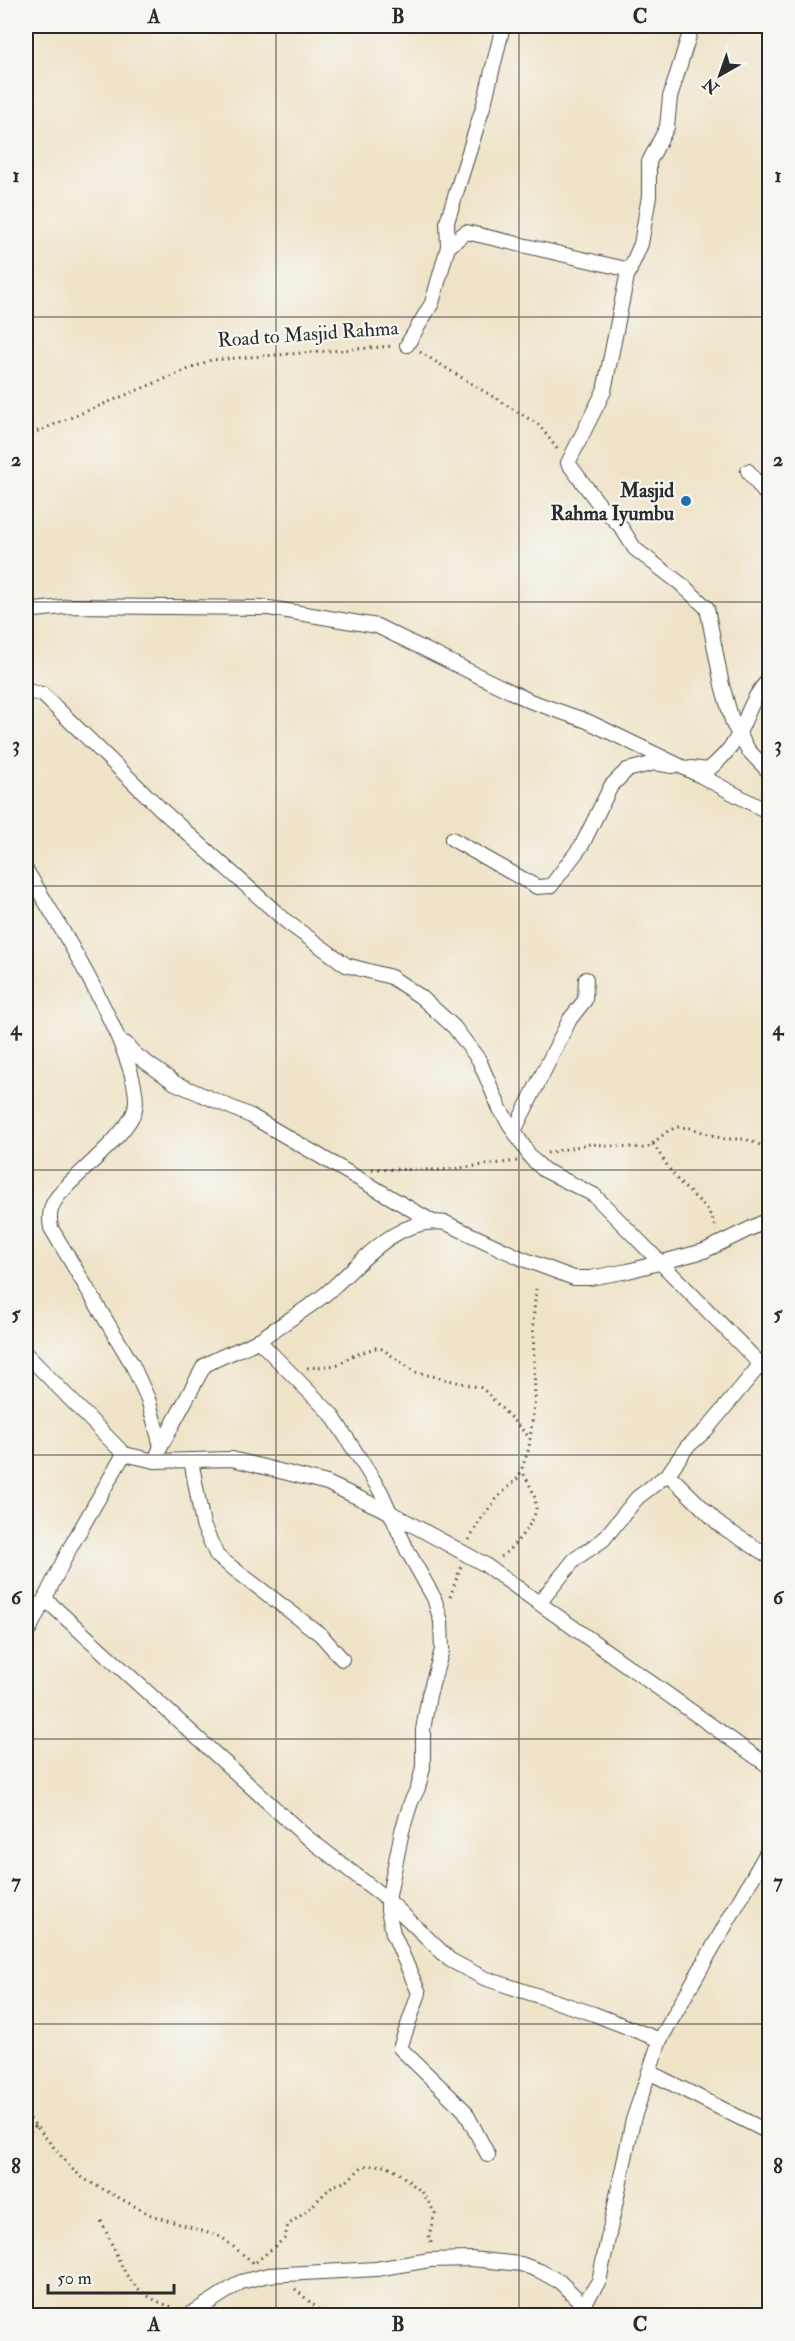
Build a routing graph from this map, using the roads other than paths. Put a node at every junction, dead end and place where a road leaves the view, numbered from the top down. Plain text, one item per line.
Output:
1 (503, 26) edge
2 (692, 26) edge
3 (448, 248) junction
4 (630, 270) junction
5 (407, 345) road end
6 (748, 471) dead end
7 (770, 500) edge
8 (26, 610) edge
9 (770, 678) edge
10 (26, 691) edge
11 (739, 734) junction
12 (684, 768) junction
13 (770, 773) edge
14 (770, 813) edge
15 (452, 839) dead end
16 (26, 870) edge
17 (586, 979) dead end
18 (112, 1028) junction
19 (514, 1131) junction
20 (770, 1219) edge
21 (433, 1222) junction
22 (661, 1263) junction
23 (258, 1340) junction
24 (26, 1354) edge
25 (765, 1370) edge
26 (161, 1446) junction
27 (124, 1454) junction
28 (191, 1460) junction
29 (155, 1461) junction
30 (668, 1474) junction
31 (391, 1513) junction
32 (770, 1557) edge
33 (45, 1599) junction
34 (540, 1602) junction
35 (26, 1636) edge
36 (342, 1659) dead end
37 (770, 1767) edge
38 (770, 1847) edge
39 (388, 1900) junction
40 (660, 2040) junction
41 (649, 2072) junction
42 (770, 2133) edge
43 (488, 2155) dead end
44 (584, 2304) junction
45 (189, 2314) edge
46 (595, 2316) edge

1 - 3 street
2 - 4 street
3 - 4 street
3 - 5 street
4 - 11 street
6 - 7 street
8 - 12 street
9 - 11 street
10 - 19 street
11 - 12 street
11 - 13 street
12 - 14 street
12 - 15 street
16 - 18 street
17 - 19 street
18 - 21 street
18 - 26 street
19 - 22 street
20 - 22 street
21 - 22 street
21 - 23 street
22 - 25 street
23 - 26 street
23 - 31 street
24 - 27 street
25 - 30 street
26 - 29 street
27 - 29 street
27 - 33 street
28 - 29 street
28 - 31 street
28 - 36 street
30 - 32 street
30 - 34 street
31 - 34 street
31 - 39 street
33 - 35 street
33 - 39 street
34 - 37 street
38 - 40 street
39 - 40 street
39 - 43 street
40 - 41 street
41 - 42 street
41 - 44 street
44 - 45 street
44 - 46 street

